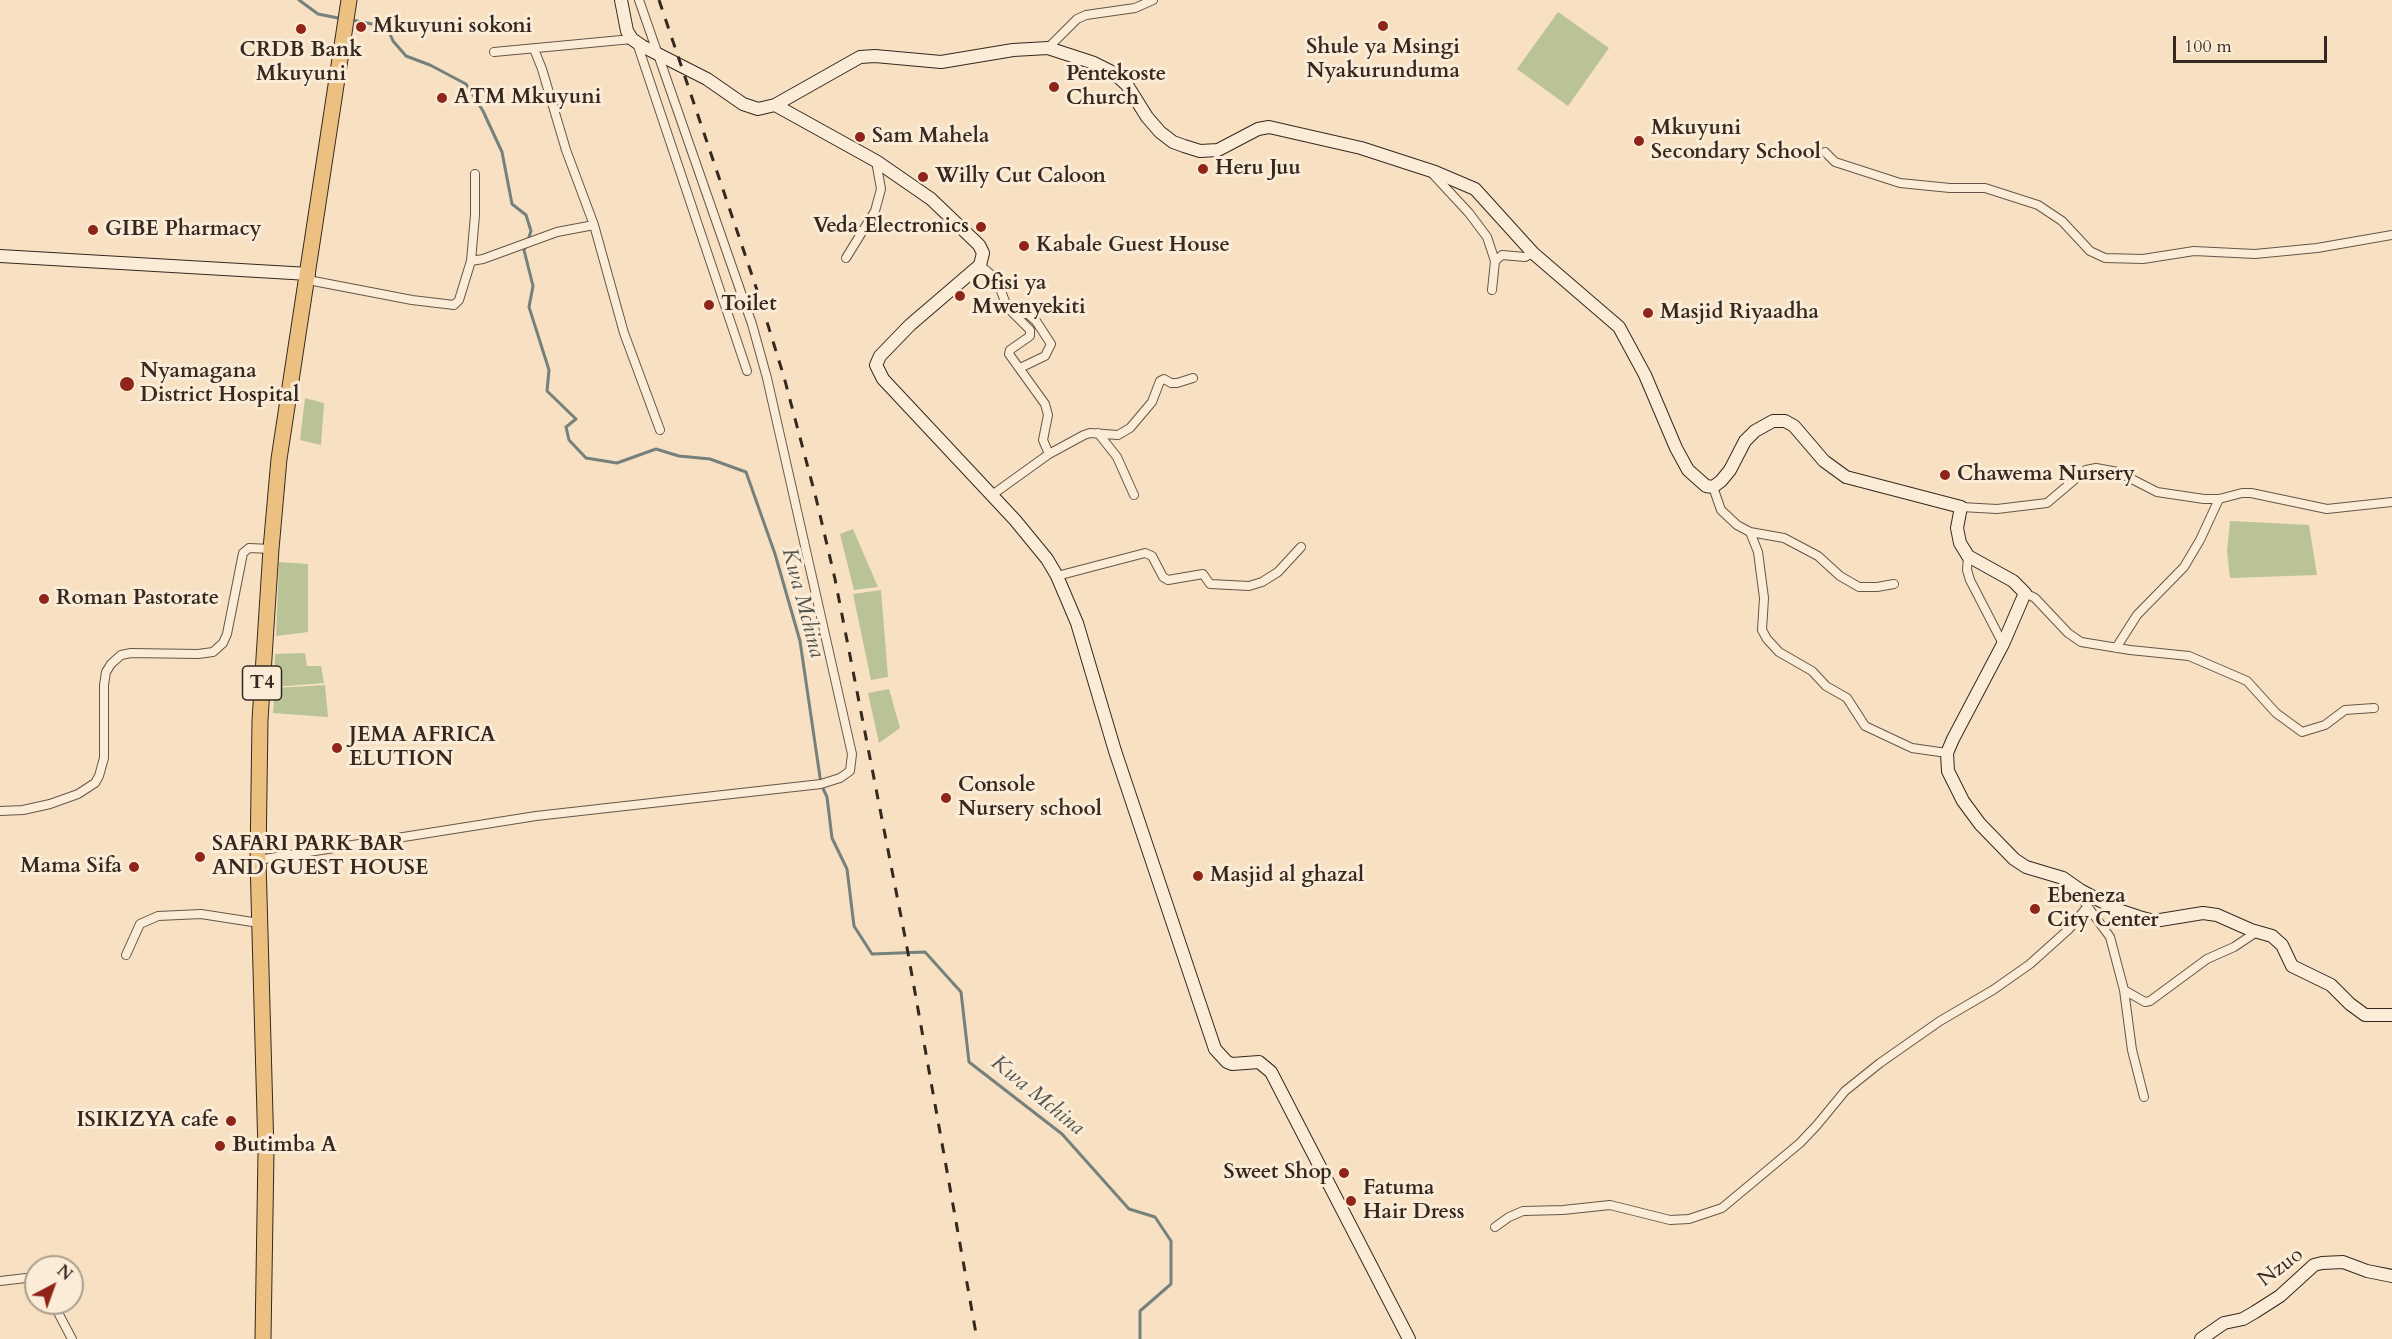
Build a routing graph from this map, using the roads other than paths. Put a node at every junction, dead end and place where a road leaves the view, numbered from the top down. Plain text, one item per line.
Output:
1 (349, 0) edge
2 (621, 0) edge
3 (639, 0) edge
4 (1153, 0) edge
5 (634, 40) junction
6 (1047, 48) junction
7 (534, 49) junction
8 (494, 52) dead end
9 (657, 54) junction
10 (775, 105) junction
11 (1825, 152) dead end
12 (876, 161) junction
13 (1428, 170) junction
14 (476, 174) dead end
15 (594, 225) junction
16 (2392, 235) edge
17 (1533, 253) junction
18 (0, 256) edge
19 (846, 258) dead end
20 (471, 261) junction
21 (1495, 261) junction
22 (980, 265) junction
23 (308, 277) junction
24 (1492, 290) dead end
25 (1005, 302) junction
26 (1020, 368) junction
27 (747, 370) dead end
28 (1193, 378) dead end
29 (660, 430) dead end
30 (1098, 433) junction
31 (1048, 454) junction
32 (1713, 487) junction
33 (992, 495) junction
34 (1134, 495) dead end
35 (2219, 499) junction
36 (2392, 502) edge
37 (1961, 507) junction
38 (1750, 532) junction
39 (1301, 547) dead end
40 (271, 549) junction
41 (1968, 556) junction
42 (1057, 576) junction
43 (1894, 584) dead end
44 (2025, 593) junction
45 (2003, 644) junction
46 (2116, 648) junction
47 (2374, 708) dead end
48 (1947, 753) junction
49 (0, 811) edge
50 (258, 860) junction
51 (2072, 885) junction
52 (2087, 907) junction
53 (259, 923) junction
54 (2258, 932) junction
55 (126, 955) dead end
56 (2124, 990) junction
57 (2392, 1015) edge
58 (2144, 1096) dead end
59 (1495, 1227) dead end
60 (2392, 1276) edge
61 (24, 1278) edge
62 (0, 1281) edge
63 (59, 1315) edge
64 (72, 1339) edge
65 (263, 1339) edge
66 (1409, 1339) edge
67 (2201, 1339) edge

1 - 23 highway, T4
2 - 5 street
3 - 9 street
4 - 6 street
5 - 7 street
5 - 9 street
5 - 27 street
6 - 10 street
6 - 13 street
7 - 8 street
7 - 15 street
9 - 10 street
9 - 50 street
10 - 12 street
11 - 16 street
12 - 19 street
12 - 22 street
13 - 17 street
13 - 21 street
14 - 20 street
15 - 20 street
15 - 29 street
17 - 21 street
17 - 32 street
18 - 23 street
20 - 23 street
21 - 24 street
22 - 25 street
22 - 33 street
23 - 40 highway, T4
25 - 26 street
25 - 26 street
26 - 31 street
28 - 30 street
30 - 31 street
30 - 34 street
31 - 33 street
32 - 37 street
32 - 38 street
33 - 42 street
35 - 36 street
35 - 37 street
35 - 46 street
37 - 41 street
38 - 43 street
38 - 48 street
39 - 42 street
40 - 49 street
40 - 50 highway, T4
41 - 44 street
41 - 45 street
42 - 66 street
44 - 45 street
44 - 46 street
45 - 48 street
46 - 47 street
48 - 51 street
50 - 53 highway, T4
51 - 52 street
51 - 54 street
52 - 56 street
52 - 59 street
53 - 55 street
53 - 65 highway, T4
54 - 56 street
54 - 57 street
56 - 58 street
60 - 67 street, Nzuo
61 - 62 street
63 - 64 street

